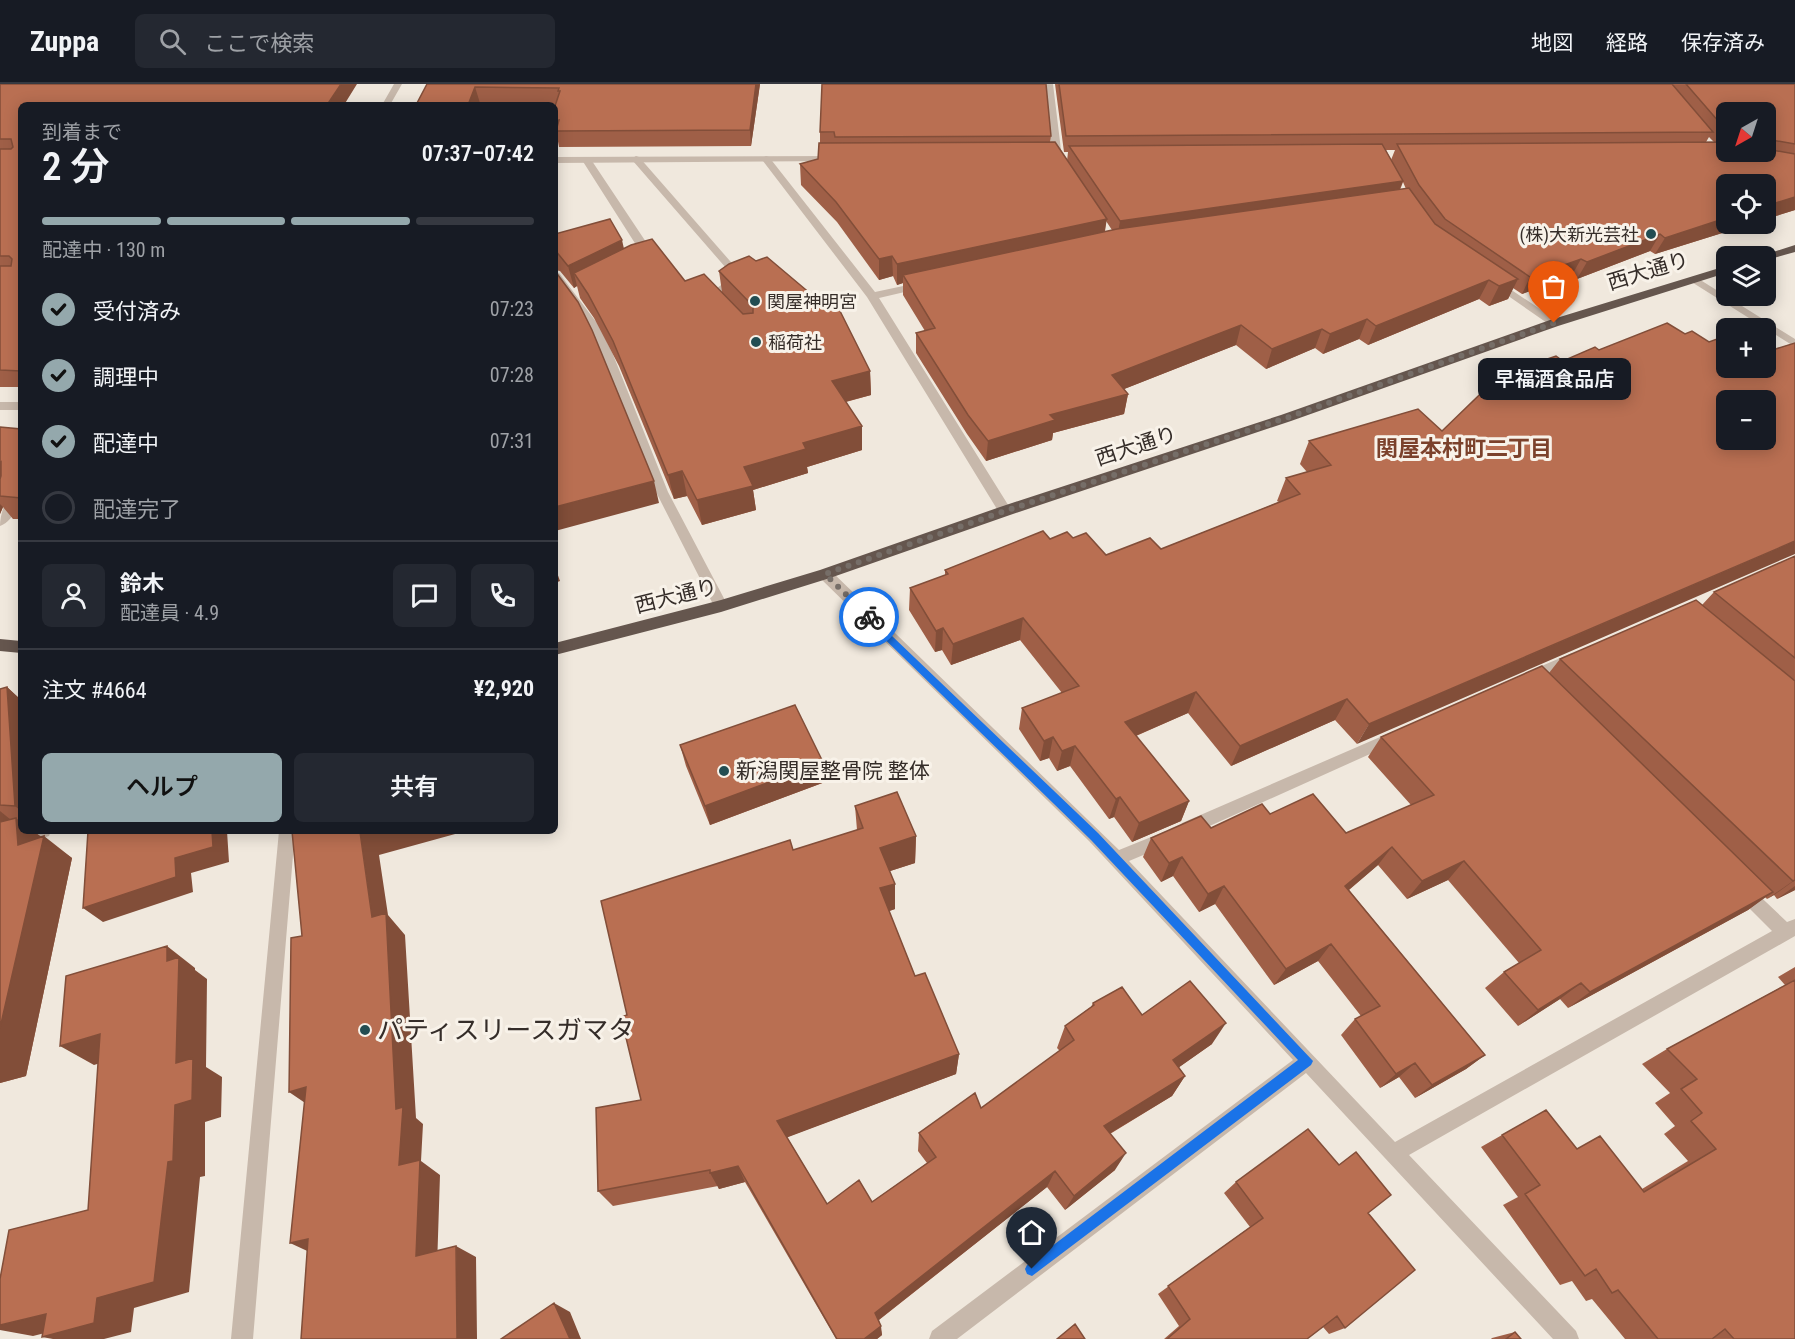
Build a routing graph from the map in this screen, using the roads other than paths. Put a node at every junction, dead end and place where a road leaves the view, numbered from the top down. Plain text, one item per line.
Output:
1 (398, 84) edge
2 (1048, 84) edge
3 (388, 102) edge
4 (1046, 156) edge
5 (1058, 156) junction
6 (1070, 156) edge
7 (848, 158) edge
8 (636, 159) junction
9 (766, 159) junction
10 (558, 160) edge
11 (587, 160) junction
12 (1067, 175) edge
13 (1795, 248) edge
14 (1776, 254) edge
15 (641, 261) edge
16 (1716, 272) edge
17 (558, 278) edge
18 (1488, 278) edge
19 (1694, 279) junction
20 (929, 283) edge
21 (872, 296) junction
22 (728, 311) edge
23 (1554, 323) junction
24 (1795, 344) edge
25 (0, 406) edge
26 (18, 406) edge
27 (18, 496) edge
28 (1005, 511) junction
29 (0, 521) edge
30 (825, 574) junction
31 (721, 606) junction
32 (0, 645) edge
33 (18, 647) edge
34 (558, 648) edge
35 (1582, 654) edge
36 (1527, 683) edge
37 (1409, 731) edge
38 (31, 834) edge
39 (287, 834) edge
40 (0, 841) edge
41 (1116, 859) junction
42 (1727, 875) edge
43 (1790, 930) edge
44 (1307, 1061) junction
45 (1394, 1152) junction
46 (240, 1339) edge
47 (940, 1339) edge
48 (1568, 1339) edge

1 - 3 street
2 - 5 street
4 - 5 street
5 - 6 street
5 - 12 street
7 - 9 street
8 - 9 street
8 - 11 street
8 - 22 street
9 - 21 street
10 - 11 street
11 - 15 street
13 - 14 highway
16 - 19 highway, 西大通り
17 - 31 street
18 - 23 street
19 - 23 highway, 西大通り
19 - 24 street
20 - 21 street
21 - 28 street
23 - 28 highway, 西大通り
25 - 26 street
27 - 29 street
28 - 30 highway, 西大通り
30 - 31 highway, 西大通り
30 - 41 street
31 - 34 highway, 西大通り
32 - 33 highway
35 - 36 street
37 - 41 street
38 - 40 street
39 - 46 street
41 - 44 street
42 - 43 street
43 - 45 street
44 - 45 street
44 - 47 street
45 - 48 street

